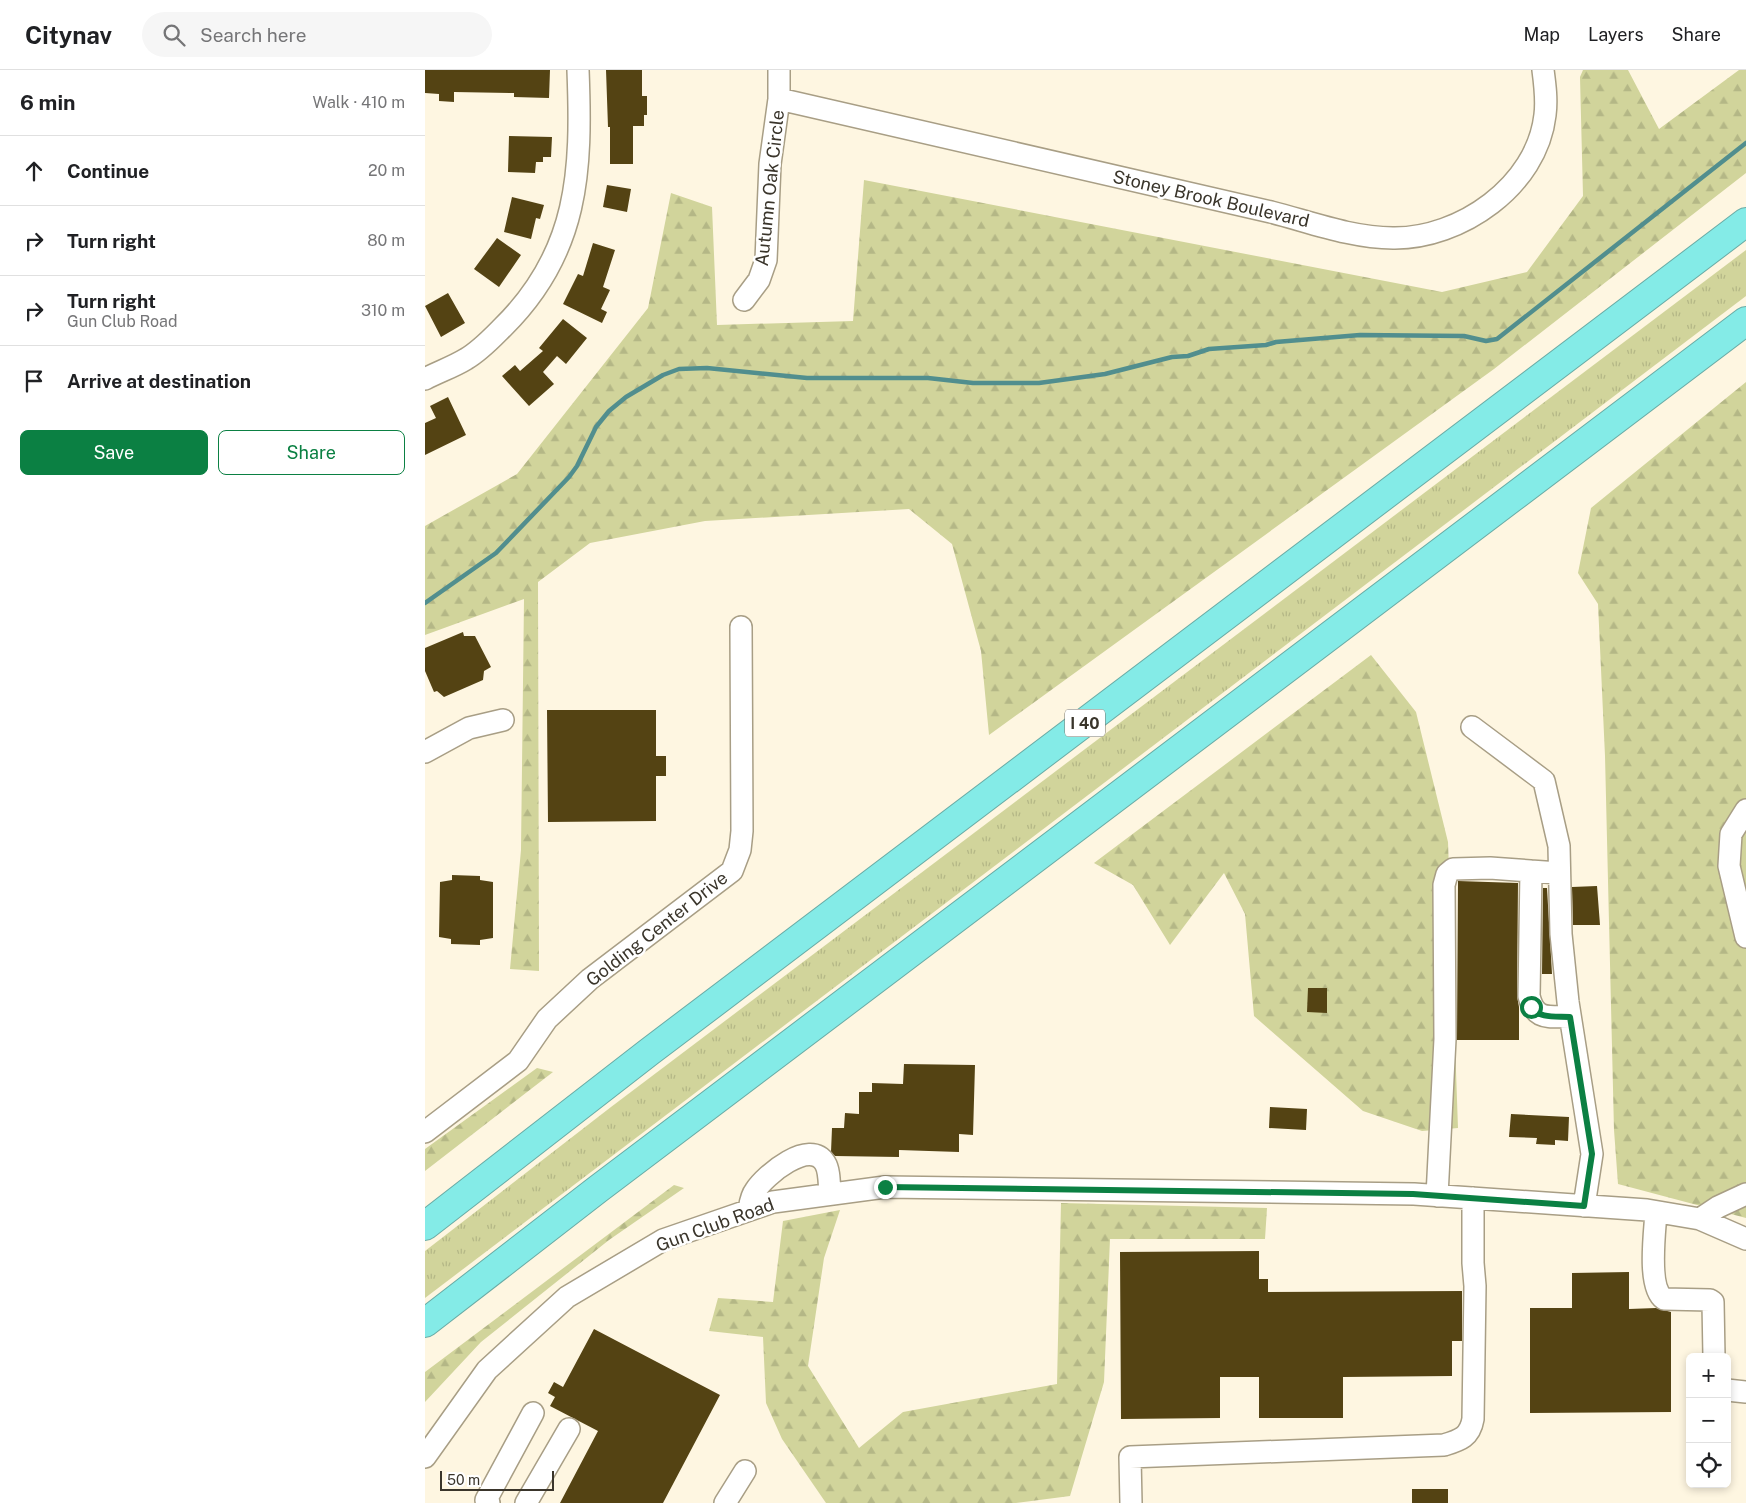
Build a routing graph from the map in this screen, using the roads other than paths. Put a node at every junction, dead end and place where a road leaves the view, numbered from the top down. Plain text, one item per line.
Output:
1 (578, 70) edge
2 (779, 70) edge
3 (1543, 70) edge
4 (779, 99) junction
5 (1746, 222) edge
6 (744, 300) dead end
7 (1746, 320) edge
8 (426, 376) edge
9 (741, 627) dead end
10 (503, 720) dead end
11 (1473, 728) dead end
12 (425, 752) edge
13 (1746, 810) edge
14 (1531, 871) junction
15 (1559, 873) junction
16 (1746, 937) edge
17 (1570, 1017) junction
18 (425, 1132) edge
19 (831, 1194) junction
20 (1746, 1194) edge
21 (1437, 1196) junction
22 (1473, 1198) junction
23 (1584, 1206) junction
24 (749, 1210) junction
25 (1656, 1212) junction
26 (1700, 1220) junction
27 (425, 1226) edge
28 (1746, 1239) edge
29 (425, 1323) edge
30 (1714, 1353) edge
31 (1731, 1390) edge
32 (1746, 1392) edge
33 (533, 1413) dead end
34 (569, 1429) dead end
35 (425, 1457) edge
36 (745, 1471) dead end
37 (489, 1503) edge
38 (526, 1503) edge
39 (725, 1503) edge
40 (1131, 1503) edge

1 - 8 street
2 - 4 street, Autumn Oak Circle
3 - 4 street, Stoney Brook Boulevard
4 - 6 street, Autumn Oak Circle
5 - 27 highway, I 40
7 - 29 highway
9 - 18 street, Golding Center Drive
10 - 12 street
11 - 15 street
13 - 16 street
14 - 15 street
14 - 17 street
14 - 21 street
15 - 17 street
17 - 23 street
19 - 21 street, Gun Club Road
19 - 24 street, Gun Club Road
19 - 24 street
20 - 26 street
21 - 22 street, Gun Club Road
22 - 23 street, Gun Club Road
22 - 40 street
23 - 25 street, Gun Club Road
24 - 35 street, Gun Club Road
25 - 26 street, Gun Club Road
25 - 30 street
26 - 28 street, Gun Club Road
31 - 32 street
33 - 37 street
34 - 38 street
36 - 39 street

